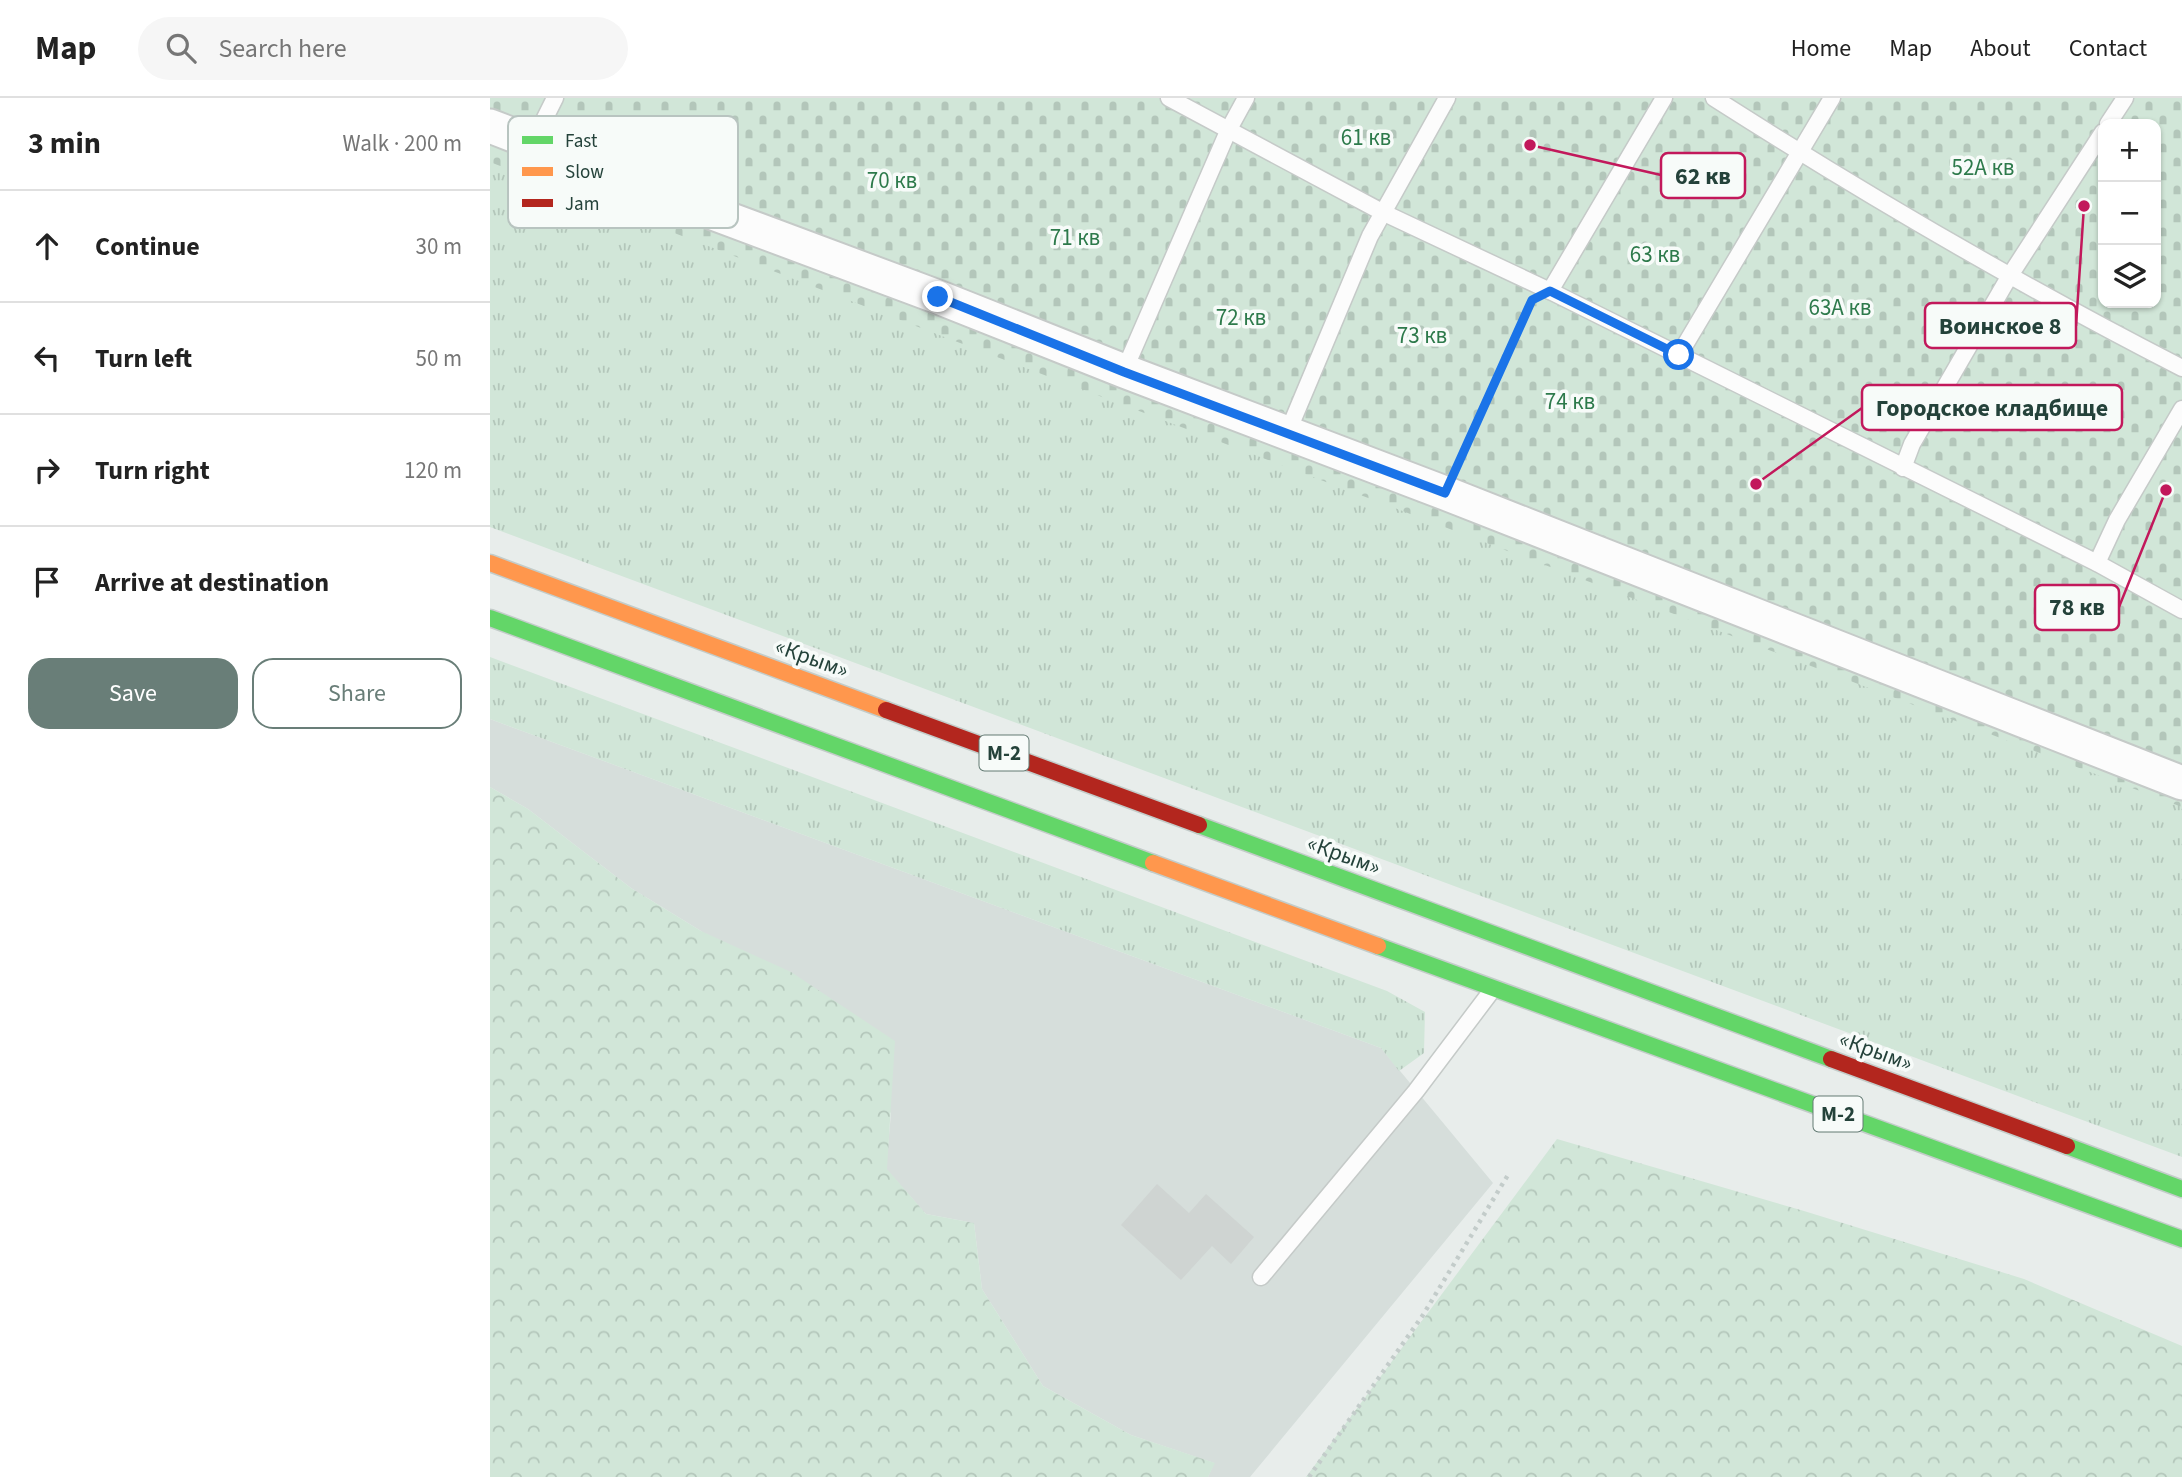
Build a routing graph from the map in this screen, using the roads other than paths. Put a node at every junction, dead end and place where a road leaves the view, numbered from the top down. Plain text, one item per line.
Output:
1 (555, 98) edge
2 (1169, 98) edge
3 (1246, 98) edge
4 (1447, 98) edge
5 (1664, 98) edge
6 (1714, 98) edge
7 (1832, 98) edge
8 (2125, 98) edge
9 (546, 116) edge
10 (2111, 119) edge
11 (490, 126) edge
12 (1229, 129) junction
13 (508, 133) edge
14 (2098, 140) edge
15 (1799, 152) junction
16 (1382, 212) junction
17 (738, 222) edge
18 (2009, 277) junction
19 (1550, 291) junction
20 (1679, 355) junction
21 (2182, 368) edge
22 (1124, 372) junction
23 (2182, 409) edge
24 (1287, 434) junction
25 (1903, 468) junction
26 (490, 563) edge
27 (2097, 563) junction
28 (2182, 610) edge
29 (490, 618) edge
30 (2182, 783) edge
31 (1497, 984) junction
32 (2182, 1189) edge
33 (2182, 1239) edge
34 (1261, 1277) dead end

1 - 9 lane
2 - 12 lane
3 - 12 lane
4 - 16 lane
5 - 19 lane
6 - 15 lane
7 - 15 lane
8 - 10 lane
11 - 13 street
12 - 16 lane
12 - 22 lane
14 - 18 lane
15 - 18 lane
15 - 20 lane
16 - 19 lane
16 - 24 lane
17 - 22 street
18 - 21 lane
18 - 25 lane
19 - 20 lane
20 - 25 lane
22 - 24 street
23 - 27 lane
24 - 30 street
25 - 27 lane
26 - 32 main road, «Крым» / М-2
27 - 28 lane
29 - 31 main road, М-2
31 - 33 main road, М-2
31 - 34 lane

